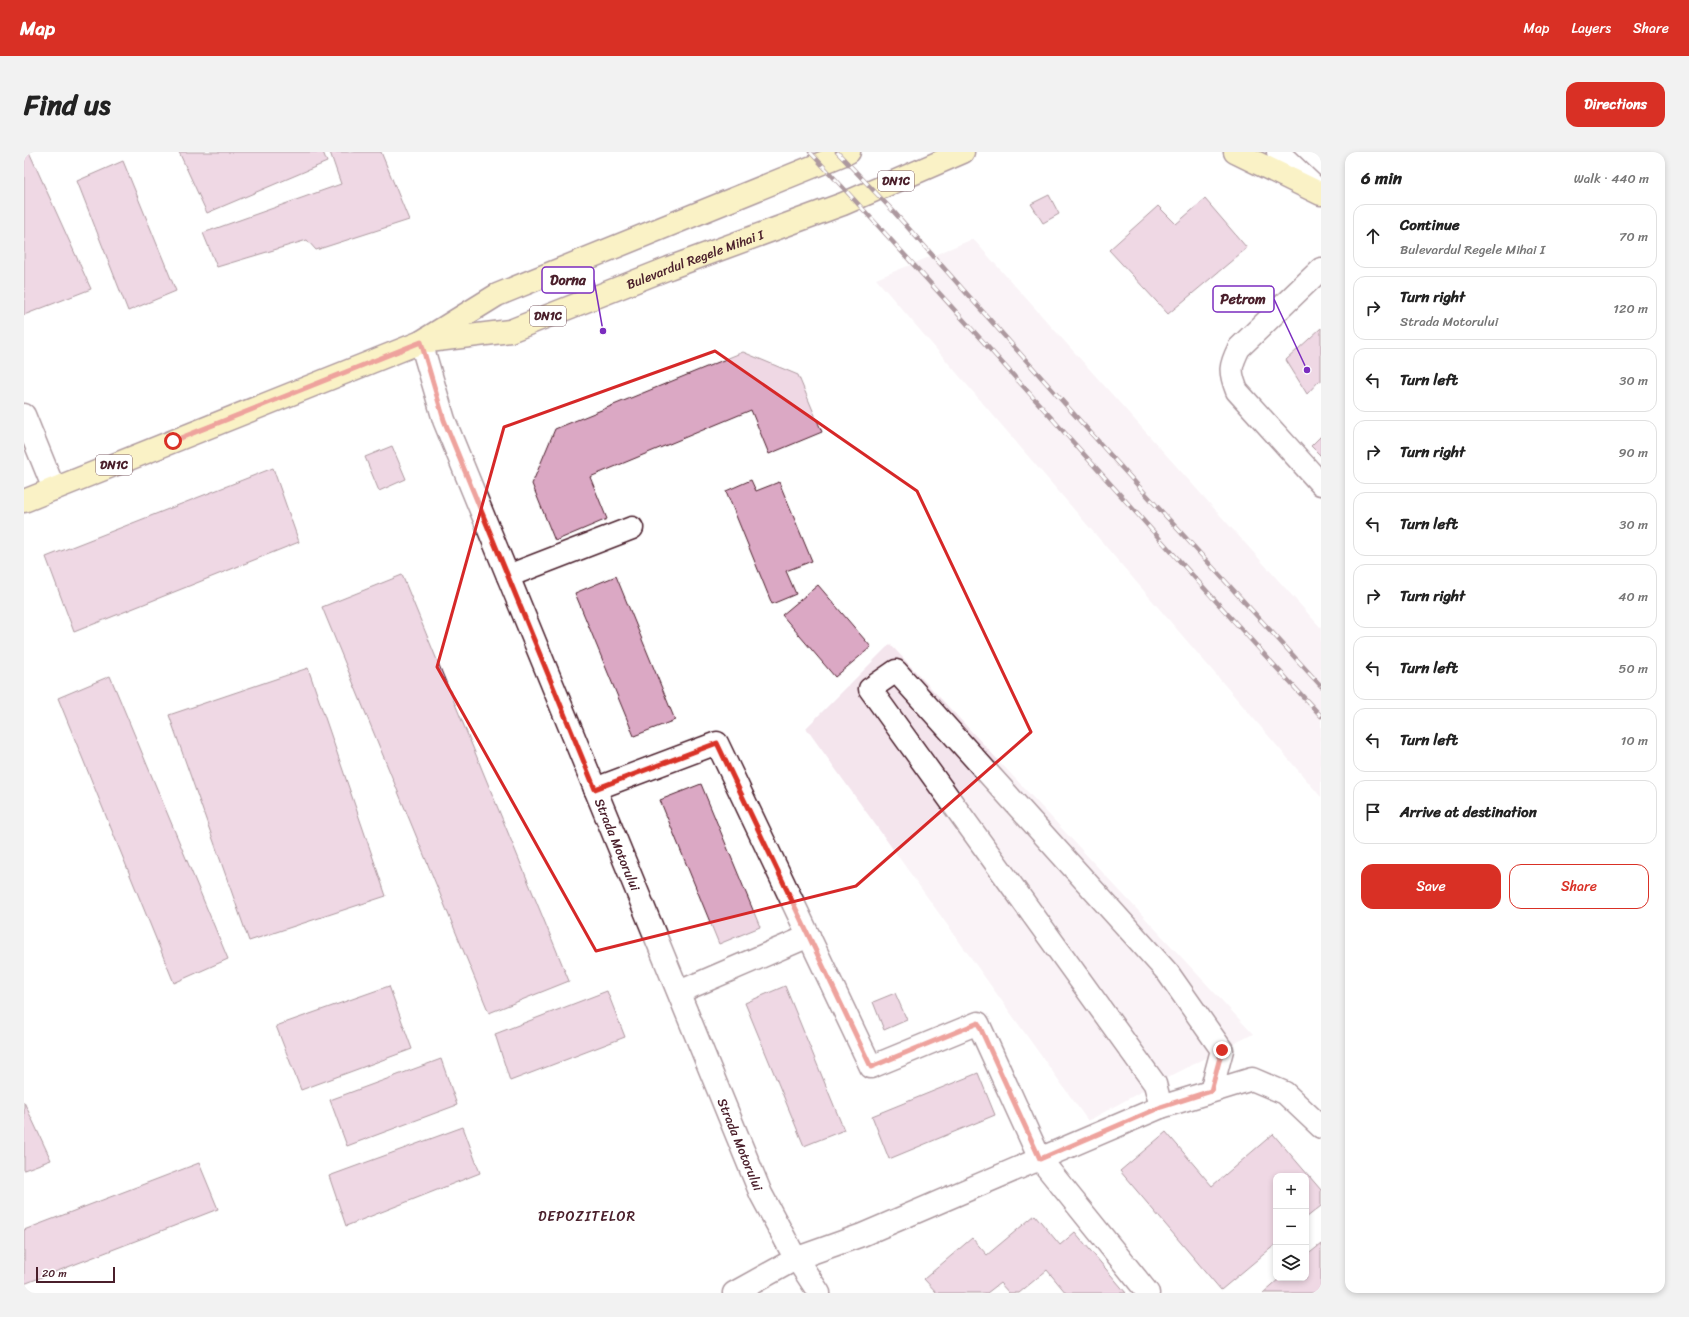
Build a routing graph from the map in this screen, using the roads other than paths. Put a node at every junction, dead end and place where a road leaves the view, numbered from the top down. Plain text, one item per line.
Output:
1 (849, 152) edge
2 (963, 152) edge
3 (1235, 152) edge
4 (1278, 152) edge
5 (1321, 194) edge
6 (1321, 270) edge
7 (421, 342) junction
8 (24, 415) edge
9 (1321, 484) edge
10 (54, 489) junction
11 (24, 501) edge
12 (632, 528) dead end
13 (508, 576) junction
14 (595, 789) junction
15 (808, 936) junction
16 (678, 992) junction
17 (1211, 1091) junction
18 (1161, 1107) junction
19 (1321, 1127) edge
20 (1040, 1159) junction
21 (796, 1258) junction
22 (734, 1293) edge
23 (819, 1293) edge
24 (1148, 1293) edge

1 - 7 main road, Bulevardul Regele Mihai I / DN1C
2 - 7 main road, Bulevardul Regele Mihai I / DN1C
3 - 5 main road
4 - 5 street
6 - 9 street
7 - 10 main road, Bulevardul Regele Mihai I / DN1C
7 - 13 street, Strada Motorului
8 - 10 street
10 - 11 main road, Bulevardul Regele Mihai I / DN1C
12 - 13 street
13 - 14 street, Strada Motorului
14 - 15 street
14 - 16 street, Strada Motorului
15 - 16 street
15 - 20 street
16 - 21 street, Strada Motorului
17 - 18 street
17 - 18 street
17 - 19 street
18 - 20 street
20 - 21 street
20 - 24 street
21 - 22 street
21 - 23 street, Strada Motorului

